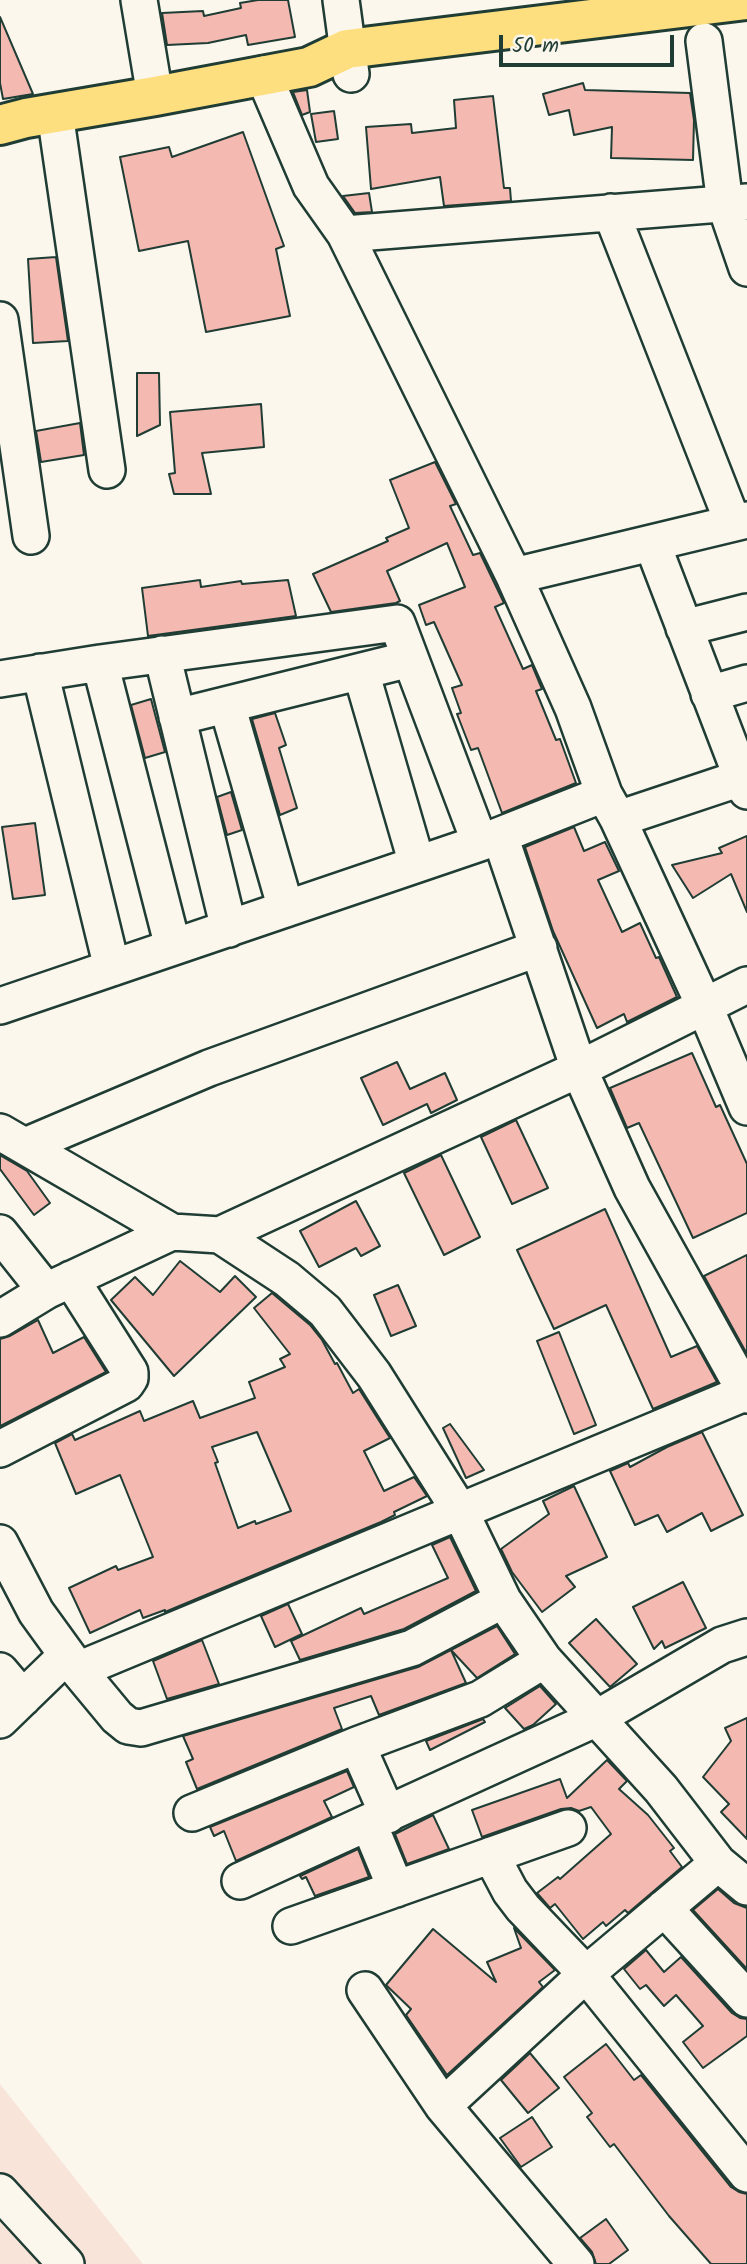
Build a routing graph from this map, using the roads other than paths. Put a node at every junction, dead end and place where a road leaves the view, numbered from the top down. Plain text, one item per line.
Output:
1 (139, 0) edge
2 (341, 0) edge
3 (747, 0) edge
4 (638, 6) edge
5 (704, 41) dead end
6 (349, 62) junction
7 (263, 74) junction
8 (155, 96) junction
9 (55, 113) junction
10 (0, 125) edge
11 (736, 203) edge
12 (611, 212) junction
13 (345, 234) junction
14 (747, 268) edge
15 (0, 320) edge
16 (107, 470) dead end
17 (740, 522) edge
18 (31, 536) dead end
19 (652, 543) junction
20 (514, 576) junction
21 (747, 612) edge
22 (684, 628) junction
23 (162, 654) junction
24 (410, 659) junction
25 (100, 663) junction
26 (361, 671) junction
27 (40, 672) junction
28 (0, 680) edge
29 (747, 683) edge
30 (709, 694) junction
31 (227, 705) junction
32 (177, 717) junction
33 (745, 782) edge
34 (611, 806) junction
35 (490, 839) junction
36 (417, 864) junction
37 (286, 909) junction
38 (229, 929) junction
39 (173, 947) junction
40 (539, 948) junction
41 (112, 968) junction
42 (747, 985) edge
43 (704, 1005) junction
44 (0, 1006) edge
45 (579, 1069) junction
46 (747, 1107) edge
47 (12, 1139) edge
48 (172, 1232) junction
49 (0, 1233) edge
50 (220, 1235) junction
51 (58, 1285) junction
52 (0, 1319) edge
53 (747, 1394) edge
54 (0, 1449) edge
55 (461, 1513) junction
56 (0, 1543) edge
57 (502, 1600) junction
58 (747, 1637) edge
59 (544, 1660) junction
60 (73, 1663) junction
61 (0, 1671) edge
62 (12, 1709) edge
63 (597, 1718) junction
64 (356, 1745) junction
65 (192, 1813) dead end
66 (379, 1819) junction
67 (568, 1828) dead end
68 (491, 1855) junction
69 (718, 1863) junction
70 (240, 1881) dead end
71 (747, 1887) edge
72 (396, 1889) junction
73 (664, 1908) junction
74 (291, 1926) dead end
75 (586, 1974) junction
76 (365, 1990) dead end
77 (747, 1999) edge
78 (443, 2105) junction
79 (747, 2174) edge
80 (0, 2192) edge
81 (66, 2264) edge
82 (576, 2264) edge

1 - 8 street
2 - 6 street
3 - 4 main road
4 - 6 main road
5 - 11 street
6 - 7 main road
7 - 8 main road
7 - 13 street
8 - 9 main road
9 - 10 main road
9 - 16 street
11 - 12 street
11 - 14 street
12 - 13 street
12 - 17 street
13 - 20 street
15 - 18 street
17 - 19 street
19 - 20 street
19 - 22 street
20 - 34 street
21 - 22 street
22 - 30 street
23 - 24 street
23 - 25 street
23 - 32 street
24 - 26 street
24 - 35 street
25 - 27 street
25 - 39 street
26 - 31 street
26 - 36 street
27 - 28 street
27 - 41 street
29 - 30 street
30 - 33 street
31 - 32 street
31 - 37 street
32 - 38 street
33 - 34 street
34 - 35 street
34 - 43 street
35 - 36 street
35 - 40 street
36 - 37 street
37 - 38 street
38 - 39 street
39 - 41 street
40 - 45 street
40 - 47 street
41 - 44 street
42 - 43 street
43 - 45 street
43 - 46 street
45 - 50 street
45 - 53 street
47 - 48 street
48 - 50 street
48 - 51 street
49 - 51 street
50 - 55 street
51 - 52 street
51 - 54 street
53 - 55 street
55 - 57 street
55 - 60 street
56 - 60 street
57 - 59 street
57 - 60 street
58 - 63 street
59 - 63 street
59 - 64 street
60 - 62 street
61 - 62 street
63 - 66 street
63 - 69 street
64 - 65 street
64 - 66 street
66 - 70 street
66 - 72 street
67 - 68 street
68 - 72 street
68 - 75 street
69 - 71 street
69 - 73 street
72 - 74 street
73 - 75 street
73 - 77 street
75 - 78 street
75 - 79 street
76 - 78 street
78 - 82 street
80 - 81 street

